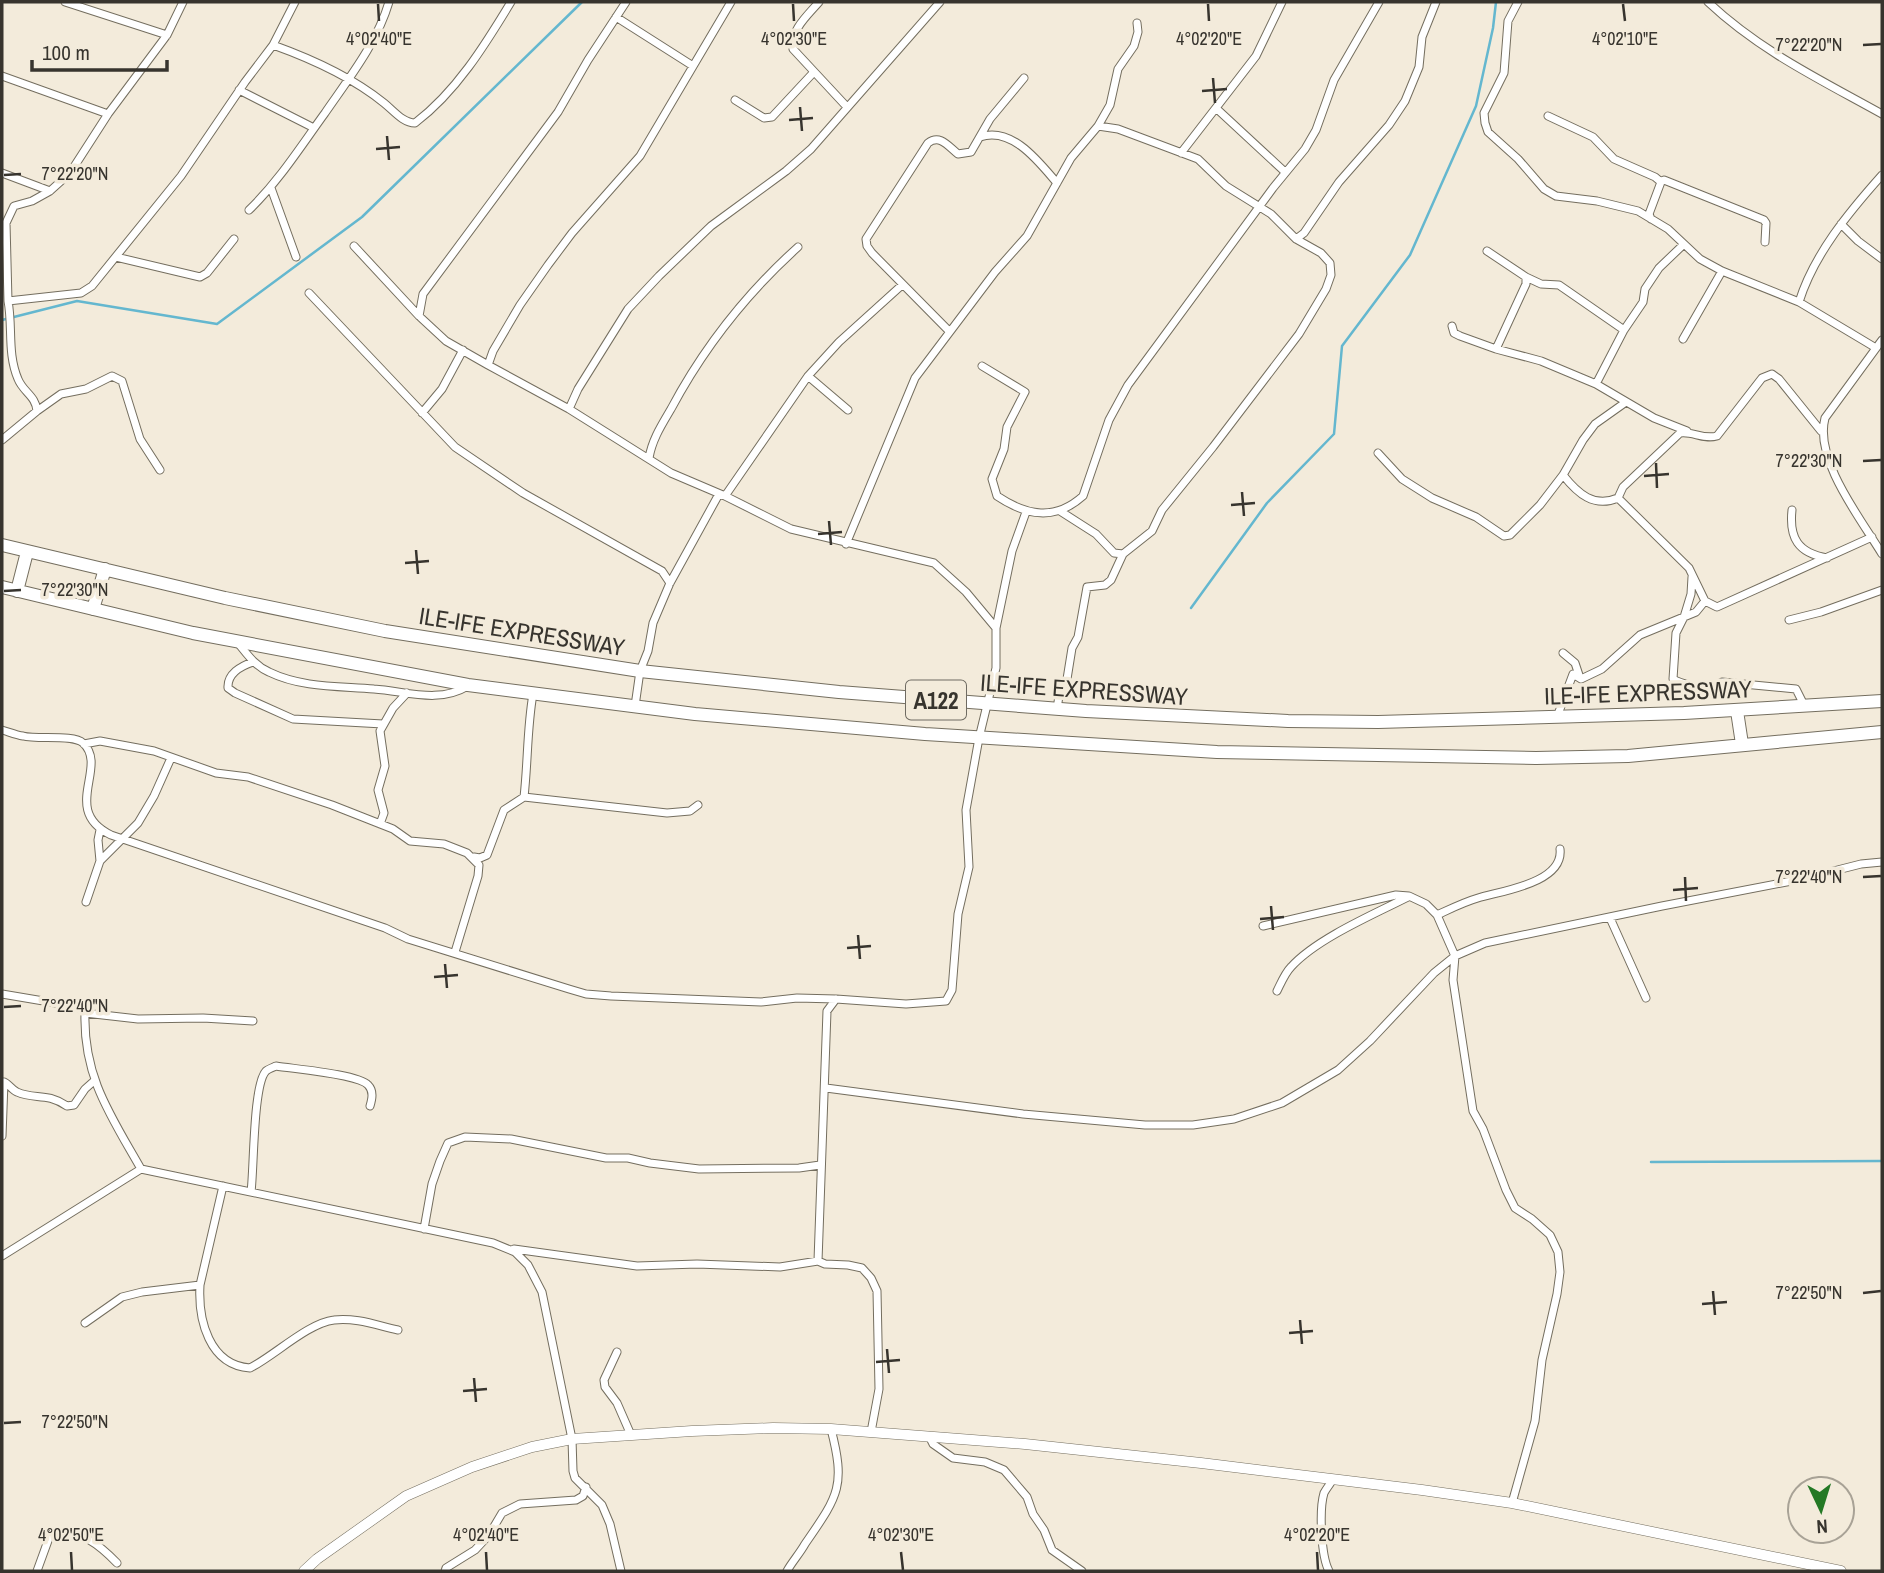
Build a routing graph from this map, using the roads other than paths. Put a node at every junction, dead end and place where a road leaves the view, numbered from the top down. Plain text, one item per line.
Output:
1 (65, 2) edge
2 (183, 2) edge
3 (295, 2) edge
4 (390, 2) edge
5 (511, 2) edge
6 (626, 2) edge
7 (732, 2) edge
8 (819, 2) edge
9 (940, 2) edge
10 (1282, 2) edge
11 (1379, 2) edge
12 (1436, 2) edge
13 (1518, 2) edge
14 (1708, 2) edge
15 (616, 17) junction
16 (1137, 23) dead end
17 (167, 35) junction
18 (273, 46) junction
19 (693, 66) junction
20 (813, 73) junction
21 (2, 76) edge
22 (1024, 78) dead end
23 (348, 80) junction
24 (239, 90) junction
25 (735, 100) dead end
26 (846, 107) junction
27 (1217, 109) junction
28 (108, 114) junction
29 (1882, 114) edge
30 (1549, 116) dead end
31 (1098, 126) junction
32 (314, 128) junction
33 (980, 137) junction
34 (1181, 153) junction
35 (2, 173) edge
36 (1285, 173) junction
37 (1882, 175) edge
38 (1661, 182) junction
39 (1057, 183) junction
40 (271, 188) junction
41 (50, 191) junction
42 (1260, 206) junction
43 (249, 210) dead end
44 (1651, 219) junction
45 (1841, 224) junction
46 (234, 239) dead end
47 (1296, 239) junction
48 (1765, 242) dead end
49 (1683, 245) junction
50 (354, 246) dead end
51 (798, 247) dead end
52 (1486, 251) dead end
53 (116, 257) junction
54 (296, 257) dead end
55 (1882, 259) edge
56 (1722, 271) junction
57 (1526, 277) junction
58 (902, 285) junction
59 (309, 293) dead end
60 (8, 301) junction
61 (1799, 302) junction
62 (419, 316) junction
63 (1452, 326) dead end
64 (1624, 330) junction
65 (949, 331) junction
66 (1683, 340) dead end
67 (1882, 340) edge
68 (1876, 348) junction
69 (1496, 349) junction
70 (463, 350) junction
71 (488, 365) junction
72 (982, 366) dead end
73 (808, 376) junction
74 (1596, 384) junction
75 (1626, 402) junction
76 (569, 408) junction
77 (848, 410) dead end
78 (37, 411) junction
79 (422, 413) junction
80 (1808, 415) junction
81 (1825, 418) junction
82 (1821, 431) junction
83 (1687, 432) junction
84 (2, 440) edge
85 (1378, 453) dead end
86 (649, 458) junction
87 (160, 470) dead end
88 (1563, 475) junction
89 (722, 495) junction
90 (1618, 498) junction
91 (1792, 510) dead end
92 (1060, 511) junction
93 (1026, 512) junction
94 (1872, 537) junction
95 (846, 544) junction
96 (2, 545) edge
97 (27, 552) junction
98 (1124, 554) junction
99 (1882, 554) edge
100 (1827, 558) junction
101 (1689, 568) junction
102 (105, 569) junction
103 (670, 583) junction
104 (2, 587) edge
105 (1882, 590) edge
106 (17, 591) junction
107 (1705, 601) junction
108 (93, 609) junction
109 (1684, 617) junction
110 (1788, 620) dead end
111 (996, 628) junction
112 (236, 641) junction
113 (1563, 653) dead end
114 (253, 662) junction
115 (640, 671) junction
116 (1581, 679) junction
117 (468, 685) junction
118 (390, 691) junction
119 (407, 693) junction
120 (533, 694) junction
121 (1882, 701) edge
122 (988, 705) junction
123 (1804, 705) junction
124 (635, 706) junction
125 (393, 708) junction
126 (1056, 709) junction
127 (1737, 710) junction
128 (1557, 717) junction
129 (383, 724) junction
130 (2, 730) edge
131 (1882, 732) edge
132 (979, 738) junction
133 (84, 744) junction
134 (1742, 744) junction
135 (171, 758) junction
136 (524, 797) junction
137 (698, 805) dead end
138 (380, 824) junction
139 (100, 830) junction
140 (122, 838) junction
141 (1560, 849) dead end
142 (473, 857) junction
143 (100, 861) junction
144 (1882, 862) edge
145 (1409, 896) junction
146 (86, 902) dead end
147 (1437, 915) junction
148 (1610, 918) junction
149 (1263, 926) dead end
150 (455, 952) junction
151 (1455, 956) junction
152 (1277, 991) dead end
153 (2, 994) edge
154 (1646, 998) dead end
155 (836, 999) junction
156 (817, 1000) junction
157 (827, 1011) junction
158 (85, 1013) junction
159 (253, 1021) dead end
160 (94, 1081) junction
161 (826, 1088) junction
162 (370, 1106) dead end
163 (2, 1136) edge
164 (820, 1165) junction
165 (141, 1169) junction
166 (223, 1186) junction
167 (251, 1192) junction
168 (424, 1228) junction
169 (493, 1243) junction
170 (2, 1245) edge
171 (4, 1255) edge
172 (818, 1261) junction
173 (200, 1285) junction
174 (85, 1323) dead end
175 (398, 1330) dead end
176 (617, 1352) dead end
177 (831, 1429) junction
178 (871, 1432) junction
179 (631, 1435) junction
180 (929, 1436) junction
181 (572, 1439) junction
182 (1333, 1479) junction
183 (586, 1487) junction
184 (1512, 1503) junction
185 (117, 1563) dead end
186 (37, 1571) edge
187 (304, 1571) edge
188 (445, 1571) edge
189 (621, 1571) edge
190 (788, 1571) edge
191 (1082, 1571) edge
192 (1329, 1571) edge
193 (1841, 1571) edge

1 - 17 street
2 - 17 street
3 - 18 street
4 - 23 street
5 - 23 street
6 - 15 street
7 - 19 street
8 - 20 street
9 - 26 street
10 - 27 street
11 - 36 street
12 - 47 street
13 - 44 street
14 - 29 street
15 - 19 street
15 - 62 street
16 - 31 street
17 - 28 street
18 - 23 street
18 - 24 street
19 - 71 street
20 - 25 street
20 - 26 street
21 - 28 street
22 - 33 street
23 - 32 street
24 - 32 street
24 - 53 street
26 - 76 street
27 - 34 street
27 - 36 street
28 - 41 street
30 - 38 street
31 - 34 street
31 - 39 street
32 - 40 street
33 - 39 street
33 - 58 street
34 - 42 street
35 - 41 street
36 - 42 street
37 - 45 street
38 - 44 street
38 - 48 street
39 - 65 street
40 - 43 street
40 - 54 street
41 - 60 street
42 - 47 street
42 - 92 street
44 - 49 street
45 - 55 street
45 - 61 street
46 - 53 street
47 - 98 street
49 - 56 street
49 - 64 street
50 - 62 street
51 - 86 street
52 - 57 street
53 - 60 street
56 - 61 street
56 - 66 street
57 - 64 street
57 - 69 street
58 - 65 street
58 - 73 street
59 - 79 street
60 - 78 street
61 - 68 street
62 - 70 street
63 - 69 street
64 - 74 street
65 - 95 street
67 - 68 street
68 - 81 street
69 - 74 street
70 - 71 street
70 - 79 street
71 - 76 street
72 - 93 street
73 - 77 street
73 - 89 street
74 - 75 street
75 - 83 street
75 - 88 street
76 - 86 street
78 - 84 street
78 - 87 street
79 - 103 street
80 - 81 street
80 - 82 street
80 - 83 street
81 - 82 street
82 - 94 street
83 - 90 street
85 - 88 street
86 - 89 street
88 - 90 street
89 - 95 street
89 - 103 street
90 - 101 street
91 - 100 street
92 - 93 street
92 - 98 street
93 - 111 street
94 - 99 street
94 - 100 street
95 - 111 street
96 - 97 highway, ILE-IFE EXPRESSWAY / A122
97 - 102 highway, ILE-IFE EXPRESSWAY / A122
97 - 106 highway
98 - 126 street
100 - 107 street
101 - 107 street
101 - 109 street
102 - 108 highway
102 - 115 highway, ILE-IFE EXPRESSWAY / A122
103 - 115 street
104 - 106 highway, A122
105 - 110 street
106 - 108 highway, A122
107 - 109 street
108 - 112 highway, A122
109 - 116 street
109 - 123 street
111 - 122 street
112 - 114 street
112 - 117 highway, A122
113 - 116 street
114 - 118 street
114 - 129 street
115 - 122 highway, ILE-IFE EXPRESSWAY / A122
115 - 124 street
116 - 128 street
117 - 119 street
117 - 120 highway, A122
118 - 119 street
118 - 125 street
119 - 125 street
120 - 124 highway, A122
120 - 136 street
121 - 123 highway, ILE-IFE EXPRESSWAY / A122
122 - 126 highway, ILE-IFE EXPRESSWAY / A122
122 - 132 street
123 - 127 highway, ILE-IFE EXPRESSWAY / A122
124 - 132 highway, A122
125 - 129 street
126 - 128 highway, ILE-IFE EXPRESSWAY / A122
127 - 128 highway, ILE-IFE EXPRESSWAY / A122
127 - 134 highway
129 - 138 street
130 - 133 street
131 - 134 highway, A122
132 - 134 highway, A122
132 - 155 street
133 - 135 street
133 - 139 street
135 - 138 street
135 - 140 street
136 - 137 street
136 - 142 street
138 - 142 street
139 - 140 street
139 - 143 street
140 - 143 street
140 - 150 street
141 - 147 street
142 - 150 street
143 - 146 street
144 - 148 street
145 - 147 street
145 - 149 street
145 - 152 street
147 - 151 street
148 - 151 street
148 - 154 street
150 - 156 street
151 - 161 street
151 - 184 street
153 - 158 street
155 - 156 street
155 - 157 street
156 - 157 street
157 - 161 street
158 - 159 street
158 - 160 street
160 - 163 street
160 - 165 street
161 - 164 street
162 - 167 street
164 - 168 street
164 - 172 street
165 - 166 street
165 - 171 street
166 - 167 street
166 - 173 street
167 - 168 street
168 - 169 street
169 - 172 street
169 - 181 street
170 - 171 street
172 - 178 street
173 - 174 street
173 - 175 street
176 - 179 street
177 - 178 street
177 - 179 street
177 - 190 street
178 - 180 street
179 - 181 street
180 - 182 street
180 - 191 street
181 - 183 street
181 - 187 street
182 - 184 street
182 - 192 street
183 - 188 street
183 - 189 street
184 - 193 street
185 - 186 street

